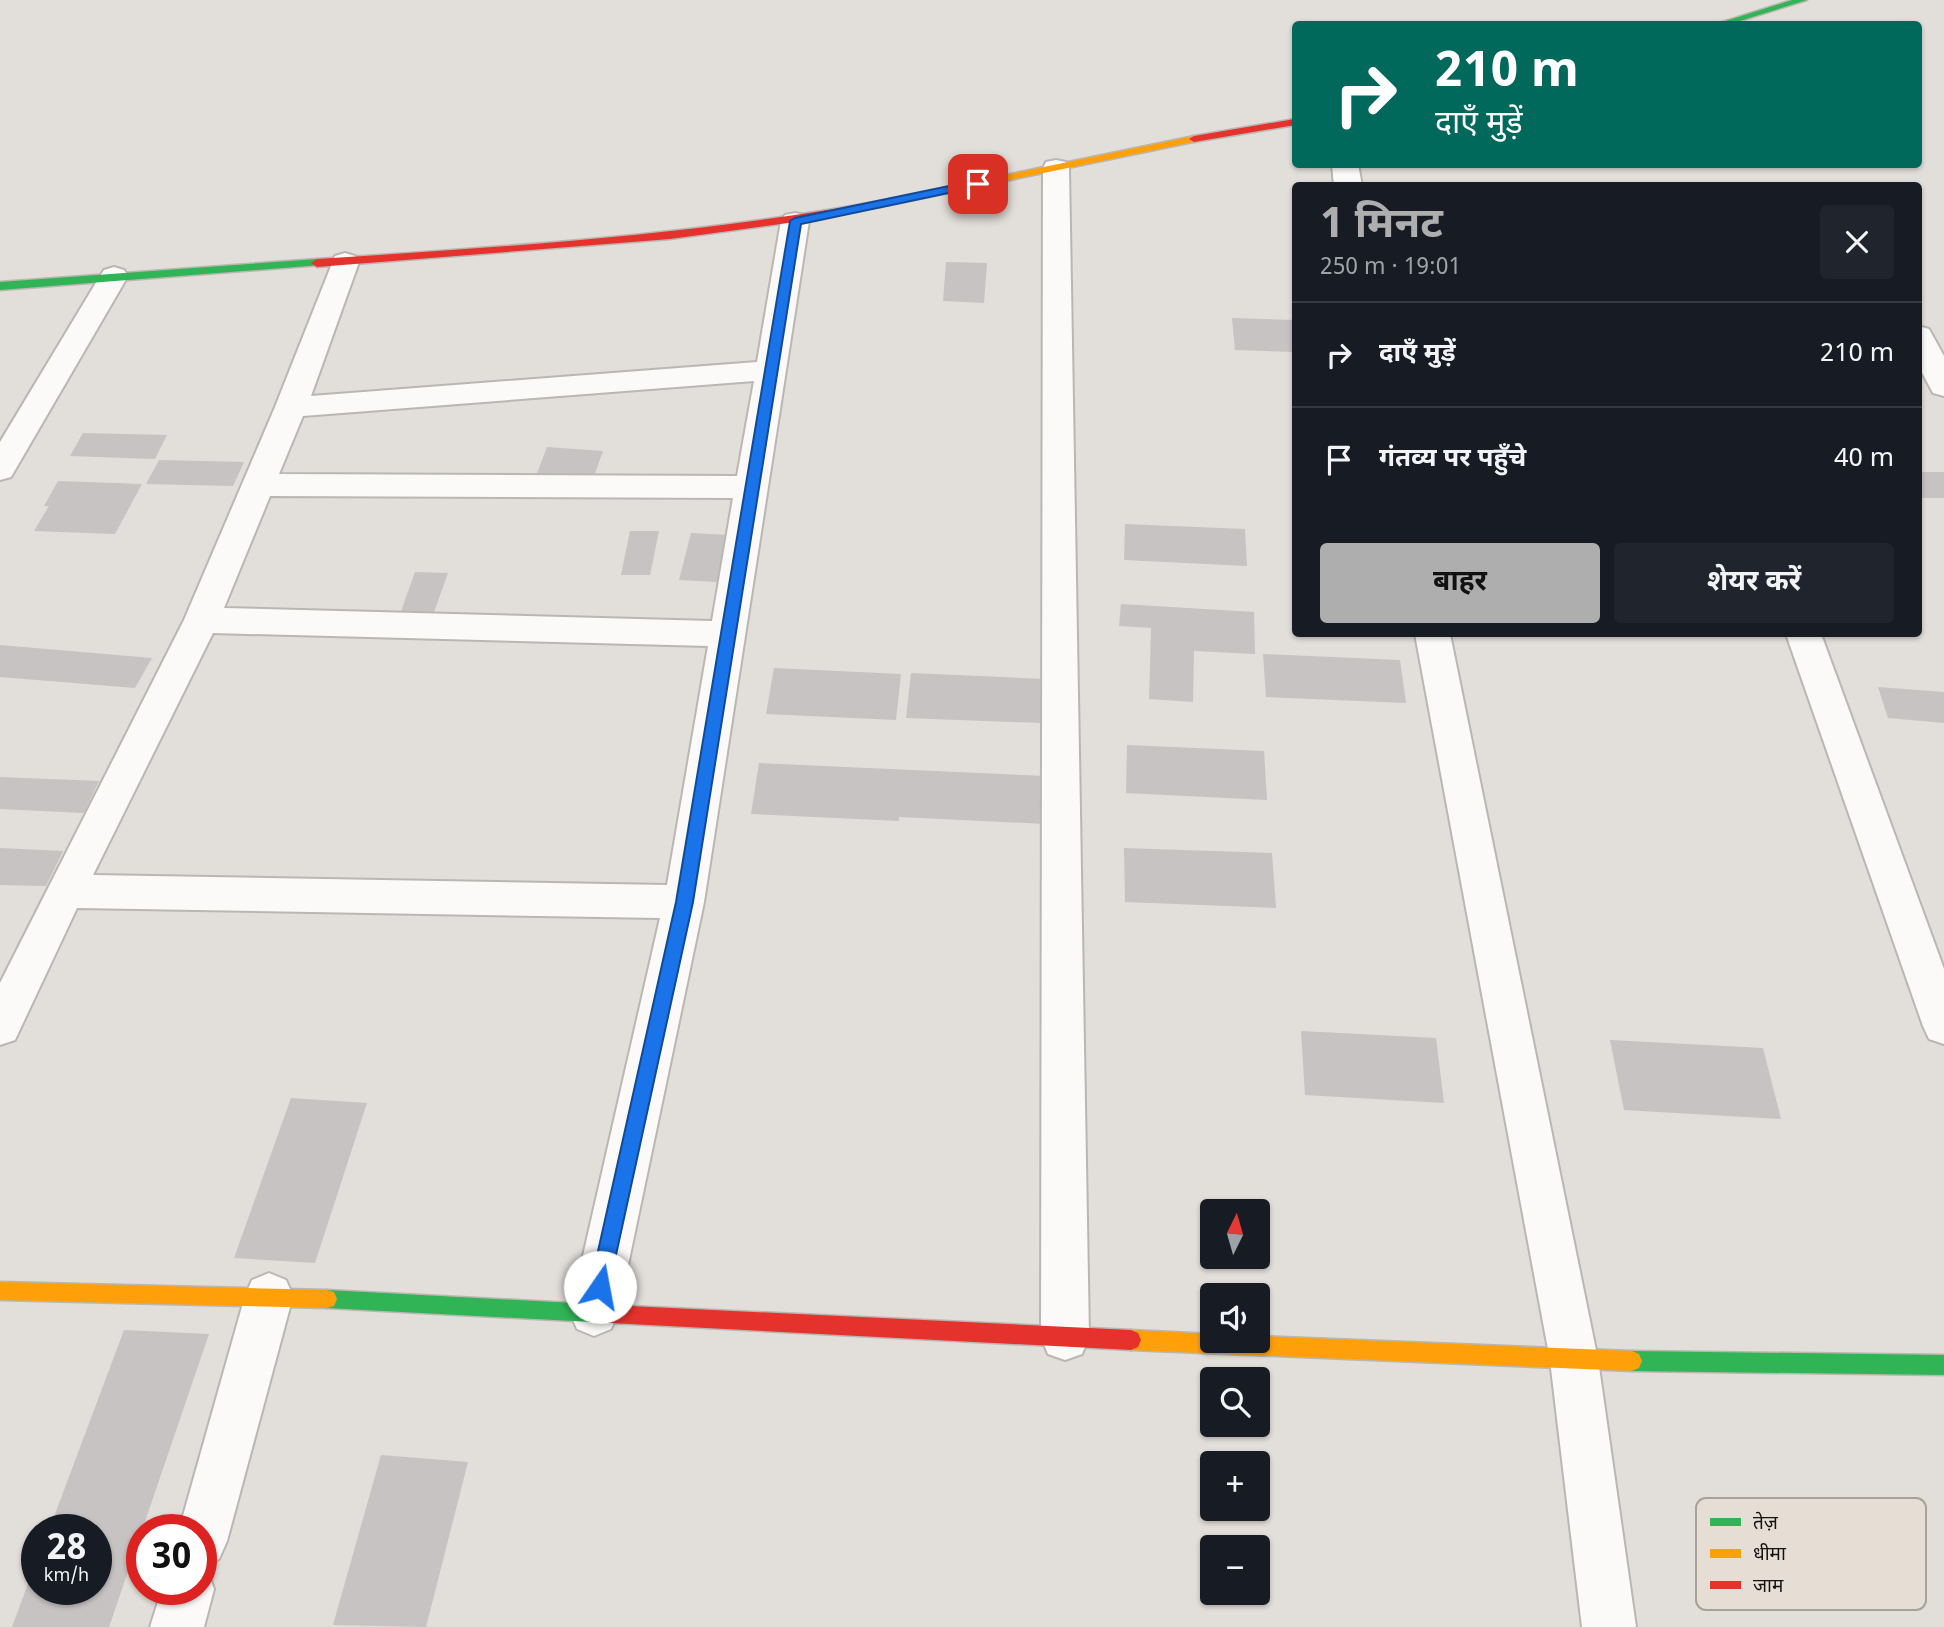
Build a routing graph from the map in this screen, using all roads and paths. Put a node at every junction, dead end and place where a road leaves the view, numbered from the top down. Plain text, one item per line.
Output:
1 (1802, 0) edge
2 (1731, 21) edge
3 (1292, 123) edge
4 (1056, 168) junction
5 (795, 221) junction
6 (345, 262) junction
7 (114, 276) junction
8 (0, 286) edge
9 (1922, 343) edge
10 (772, 370) junction
11 (1944, 386) edge
12 (291, 407) junction
13 (0, 469) edge
14 (259, 485) junction
15 (753, 487) junction
16 (202, 620) junction
17 (729, 634) junction
18 (1433, 637) edge
19 (1804, 637) edge
20 (65, 891) junction
21 (684, 902) junction
22 (1944, 1026) edge
23 (0, 1027) edge
24 (0, 1291) edge
25 (269, 1296) junction
26 (594, 1313) junction
27 (1065, 1337) junction
28 (1574, 1360) junction
29 (1944, 1365) edge
30 (208, 1514) edge
31 (183, 1605) edge
32 (177, 1627) edge
33 (1609, 1627) edge

1 - 2 main road
3 - 4 main road
4 - 5 main road
4 - 27 street
5 - 6 main road
5 - 10 street
6 - 7 main road
6 - 12 street
7 - 8 main road
7 - 13 street
9 - 11 street
10 - 12 street
10 - 15 street
12 - 14 street
14 - 15 street
14 - 16 street
15 - 17 street
16 - 17 street
16 - 20 street
17 - 21 street
18 - 28 street
19 - 22 street
20 - 21 street
20 - 23 street
21 - 26 street
24 - 25 main road
25 - 26 main road
25 - 30 street
26 - 27 main road
27 - 28 main road
28 - 29 main road
28 - 33 street
31 - 32 street

